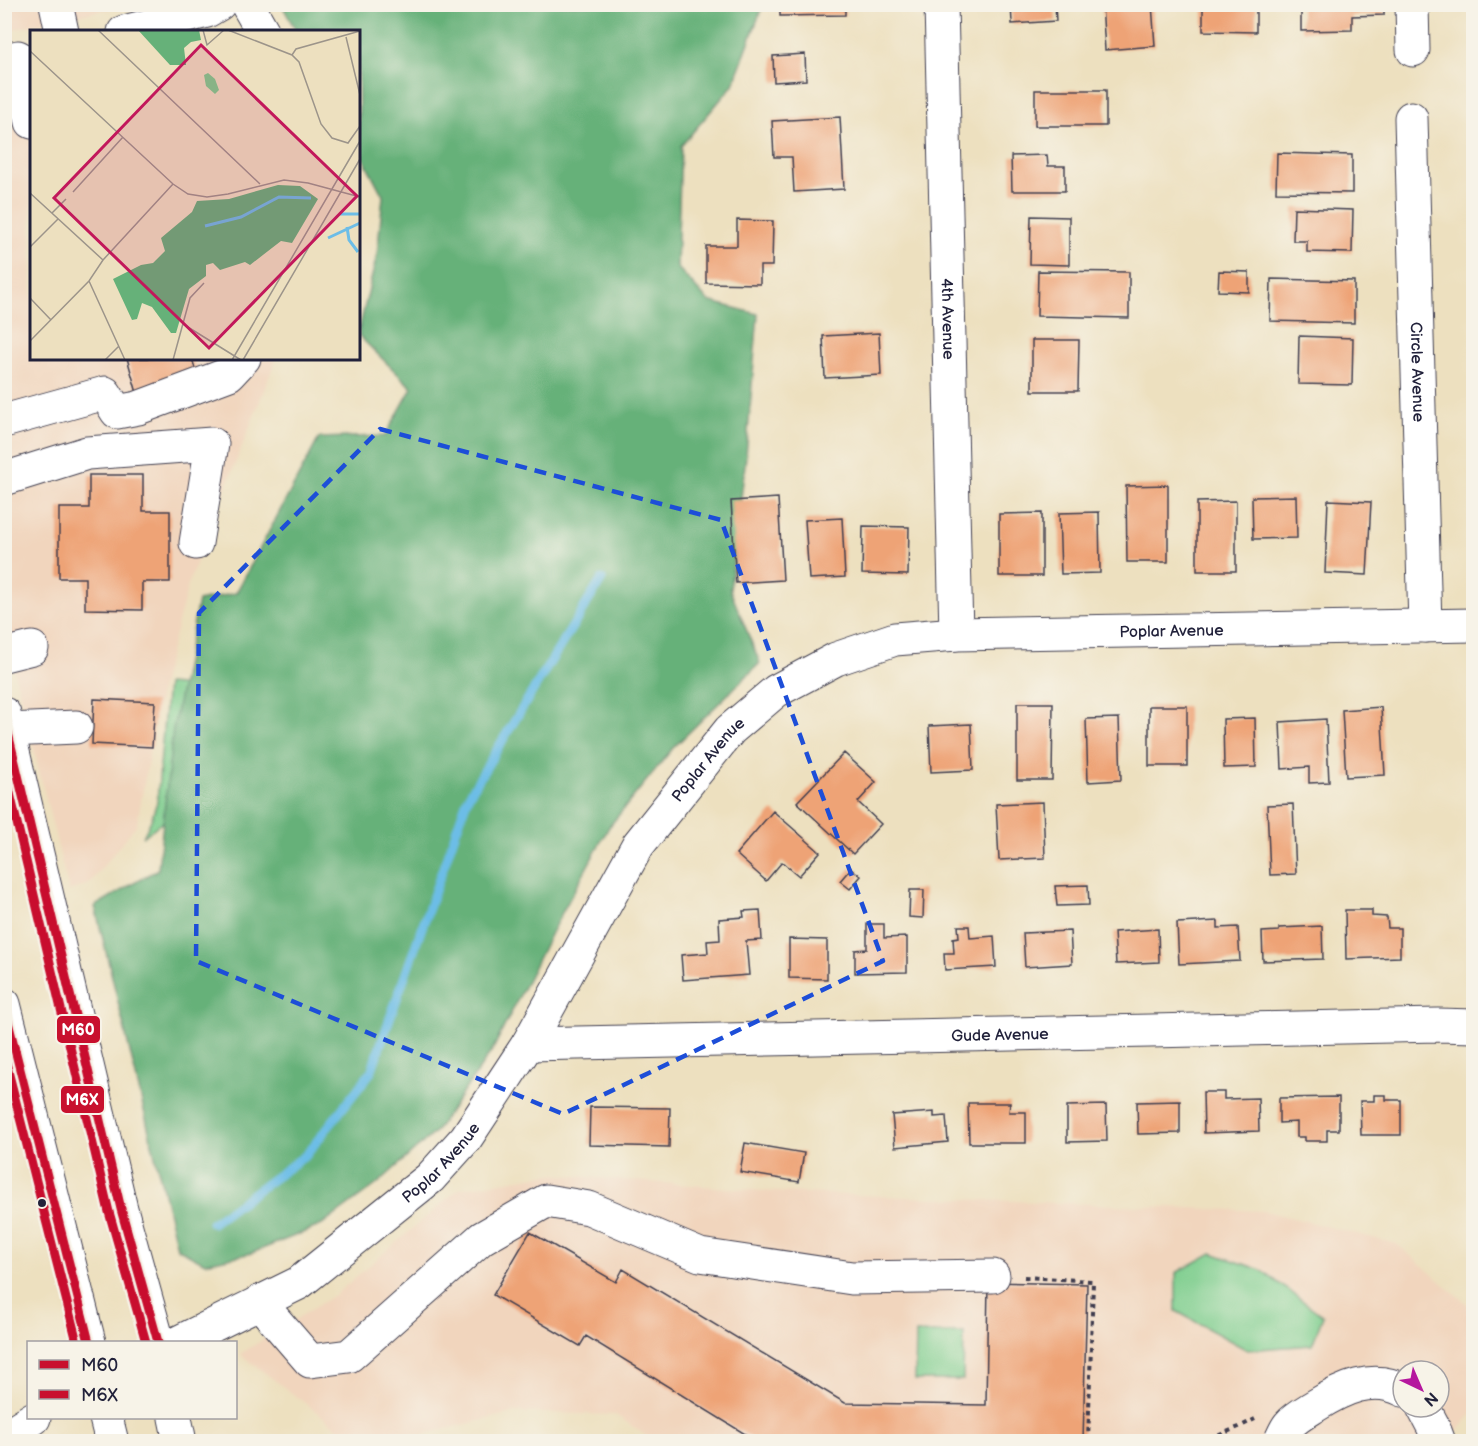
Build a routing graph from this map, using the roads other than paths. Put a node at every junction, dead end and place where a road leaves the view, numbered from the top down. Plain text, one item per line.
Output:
1 (56, 4) edge
2 (219, 4) edge
3 (247, 4) edge
4 (941, 4) edge
5 (1412, 4) edge
6 (62, 30) edge
7 (132, 30) edge
8 (262, 30) edge
9 (1413, 50) dead end
10 (18, 57) edge
11 (30, 113) edge
12 (1411, 117) dead end
13 (242, 360) edge
14 (4, 421) edge
15 (4, 479) edge
16 (196, 543) dead end
17 (1473, 625) edge
18 (1425, 626) junction
19 (956, 634) junction
20 (6, 722) edge
21 (76, 728) dead end
22 (4, 1004) edge
23 (1473, 1026) edge
24 (528, 1044) junction
25 (993, 1276) road end
26 (260, 1302) junction
27 (89, 1341) edge
28 (158, 1341) edge
29 (181, 1341) edge
30 (1391, 1386) edge
31 (32, 1419) edge
32 (106, 1419) edge
33 (175, 1419) edge
34 (1429, 1419) edge
35 (4, 1437) edge
36 (112, 1442) edge
37 (180, 1442) edge
38 (1280, 1442) edge
39 (1439, 1442) edge

1 - 6 street
2 - 7 street
3 - 8 street
4 - 19 street, 4th Avenue
5 - 9 street
10 - 11 street
12 - 18 street, Circle Avenue
13 - 14 street
15 - 16 street
17 - 18 street, Poplar Avenue
18 - 19 street, Poplar Avenue
19 - 24 street, Poplar Avenue
20 - 21 street
20 - 28 street
22 - 27 street
23 - 24 street, Gude Avenue
24 - 26 street, Poplar Avenue
25 - 26 street
26 - 29 street, Poplar Avenue
30 - 38 street
31 - 35 street
32 - 36 street
33 - 37 street
34 - 39 street

